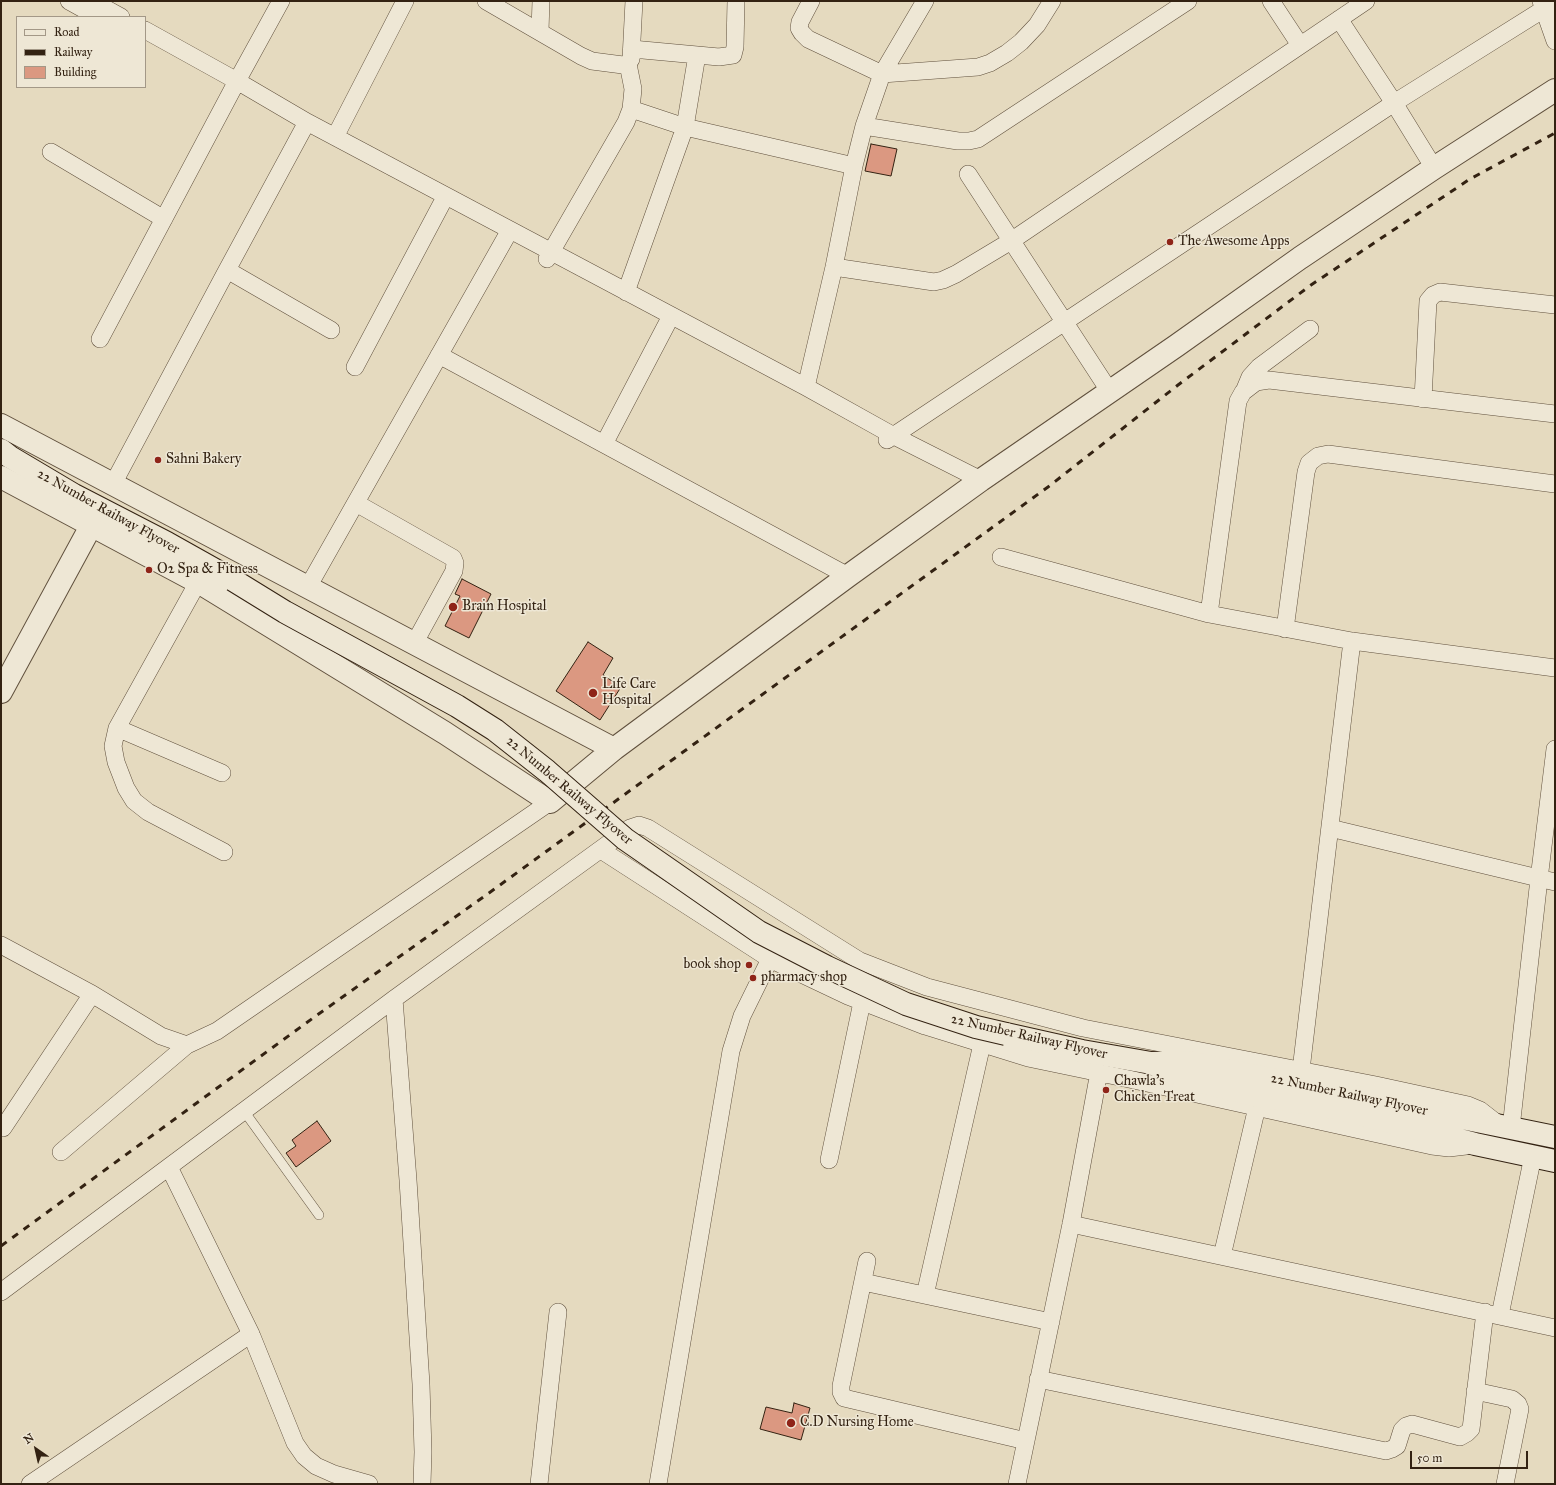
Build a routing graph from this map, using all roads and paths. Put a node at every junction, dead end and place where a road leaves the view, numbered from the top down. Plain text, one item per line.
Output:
1 (69, 1) edge
2 (92, 1) edge
3 (282, 1) edge
4 (405, 1) edge
5 (486, 1) edge
6 (541, 1) edge
7 (634, 1) edge
8 (736, 1) edge
9 (811, 1) edge
10 (925, 1) edge
11 (1052, 1) edge
12 (1188, 1) edge
13 (1271, 1) edge
14 (1366, 1) edge
15 (1546, 4) edge
16 (96, 16) edge
17 (119, 16) edge
18 (1339, 19) junction
19 (146, 31) edge
20 (540, 31) junction
21 (1555, 41) edge
22 (146, 42) edge
23 (1300, 45) junction
24 (697, 55) junction
25 (630, 56) junction
26 (882, 74) junction
27 (234, 85) junction
28 (1555, 90) edge
29 (1394, 103) junction
30 (631, 109) junction
31 (305, 126) junction
32 (864, 126) junction
33 (685, 127) junction
34 (335, 136) junction
35 (51, 152) dead end
36 (854, 166) junction
37 (1434, 168) junction
38 (968, 174) dead end
39 (442, 203) junction
40 (164, 218) junction
41 (508, 234) junction
42 (1011, 241) junction
43 (549, 255) junction
44 (834, 267) junction
45 (228, 270) junction
46 (626, 292) junction
47 (1555, 305) edge
48 (669, 320) junction
49 (1064, 322) junction
50 (1310, 329) dead end
51 (331, 330) dead end
52 (100, 339) dead end
53 (440, 355) junction
54 (355, 367) dead end
55 (806, 387) junction
56 (1110, 392) junction
57 (1243, 392) junction
58 (1423, 398) junction
59 (1555, 414) edge
60 (1, 425) edge
61 (890, 438) junction
62 (604, 444) junction
63 (4, 454) edge
64 (1, 477) edge
65 (977, 483) junction
66 (112, 484) junction
67 (1555, 484) edge
68 (356, 503) junction
69 (91, 526) junction
70 (1001, 557) dead end
71 (848, 576) junction
72 (198, 582) junction
73 (308, 587) junction
74 (1209, 614) junction
75 (1285, 629) junction
76 (1352, 641) junction
77 (414, 644) junction
78 (1555, 668) edge
79 (1, 692) edge
80 (117, 728) junction
81 (614, 749) junction
82 (1555, 749) edge
83 (222, 773) dead end
84 (550, 802) junction
85 (1330, 828) junction
86 (601, 850) junction
87 (224, 852) dead end
88 (1547, 881) edge
89 (1, 945) edge
90 (770, 959) junction
91 (92, 994) junction
92 (394, 999) junction
93 (862, 1002) junction
94 (982, 1044) junction
95 (187, 1045) junction
96 (1151, 1063) junction
97 (1301, 1070) junction
98 (1099, 1072) junction
99 (1257, 1107) junction
100 (244, 1111) junction
101 (1505, 1126) junction
102 (3, 1128) dead end
103 (1555, 1137) edge
104 (1475, 1144) junction
105 (61, 1152) dead end
106 (1533, 1156) junction
107 (829, 1160) dead end
108 (1555, 1162) edge
109 (169, 1167) junction
110 (319, 1215) dead end
111 (1071, 1224) junction
112 (1222, 1256) junction
113 (867, 1261) dead end
114 (863, 1282) junction
115 (1, 1292) edge
116 (924, 1295) junction
117 (558, 1312) dead end
118 (1493, 1314) junction
119 (1051, 1322) junction
120 (1555, 1328) edge
121 (251, 1334) junction
122 (1038, 1379) junction
123 (1475, 1391) junction
124 (1026, 1441) junction
125 (329, 1479) edge
126 (30, 1484) edge
127 (369, 1484) edge
128 (422, 1484) edge
129 (538, 1484) edge
130 (658, 1484) edge
131 (1017, 1484) edge
132 (1505, 1484) edge

1 - 16 street
2 - 17 street
3 - 27 street
4 - 34 street
5 - 20 street
6 - 20 street
7 - 25 street
8 - 24 street
9 - 26 street
10 - 26 street
11 - 26 street
12 - 32 street
13 - 23 street
14 - 18 street
15 - 21 street
15 - 29 street
18 - 23 street
18 - 29 street
19 - 27 street
20 - 25 street
22 - 27 street
23 - 42 street
24 - 25 street
24 - 33 street
25 - 30 street
26 - 32 street
27 - 31 street
27 - 40 street
28 - 37 street
29 - 37 street
29 - 49 street
30 - 33 street
30 - 43 street
31 - 34 street
31 - 39 street
31 - 45 street
32 - 36 street
33 - 36 street
33 - 46 street
34 - 41 street
35 - 40 street
36 - 44 street
37 - 56 street
38 - 42 street
39 - 41 street
39 - 54 street
40 - 52 street
41 - 43 street
41 - 53 street
42 - 44 street
42 - 49 street
43 - 46 street
43 - 48 street
44 - 55 street
45 - 51 street
45 - 66 street
46 - 48 street
47 - 58 street
48 - 55 street
48 - 61 street
48 - 62 street
49 - 56 street
49 - 61 street
50 - 57 street
53 - 62 street
53 - 68 street
55 - 61 street
56 - 65 street
57 - 58 street
57 - 74 street
58 - 59 street
60 - 66 street
61 - 65 street
62 - 71 street
63 - 96 street, 22 Number Railway Flyover, bridge
64 - 69 street
65 - 71 street
66 - 73 street
67 - 75 street
68 - 73 street
68 - 77 street
69 - 72 street
69 - 79 street
70 - 74 street
71 - 81 street
72 - 80 street
72 - 84 street
73 - 77 street
74 - 75 street
75 - 76 street
76 - 78 street
76 - 85 street
77 - 81 street
80 - 83 street
80 - 87 street
81 - 84 street
82 - 88 street
84 - 95 street
85 - 88 street
85 - 97 street
86 - 90 street
86 - 92 street
86 - 97 street
88 - 101 street
89 - 91 street
90 - 93 street
90 - 130 street
91 - 95 street
91 - 102 street
92 - 100 street
92 - 128 street
93 - 94 street
93 - 107 street
94 - 98 street
94 - 116 street
95 - 105 street
96 - 101 street, 22 Number Railway Flyover
96 - 104 street, 22 Number Railway Flyover
97 - 101 street
98 - 99 street
98 - 111 street
99 - 104 street
99 - 112 street
100 - 109 street
100 - 110 lane
101 - 103 street, 22 Number Railway Flyover
104 - 106 street, 22 Number Railway Flyover
106 - 108 street, 22 Number Railway Flyover
106 - 118 street
109 - 115 street
109 - 121 street
111 - 112 street
111 - 119 street
112 - 118 street
113 - 114 street
114 - 116 street
114 - 124 street
116 - 119 street
117 - 129 street
118 - 120 street
118 - 123 street
119 - 122 street
121 - 125 street
121 - 126 street
122 - 123 street
122 - 124 street
123 - 132 street
124 - 131 street
125 - 127 street

